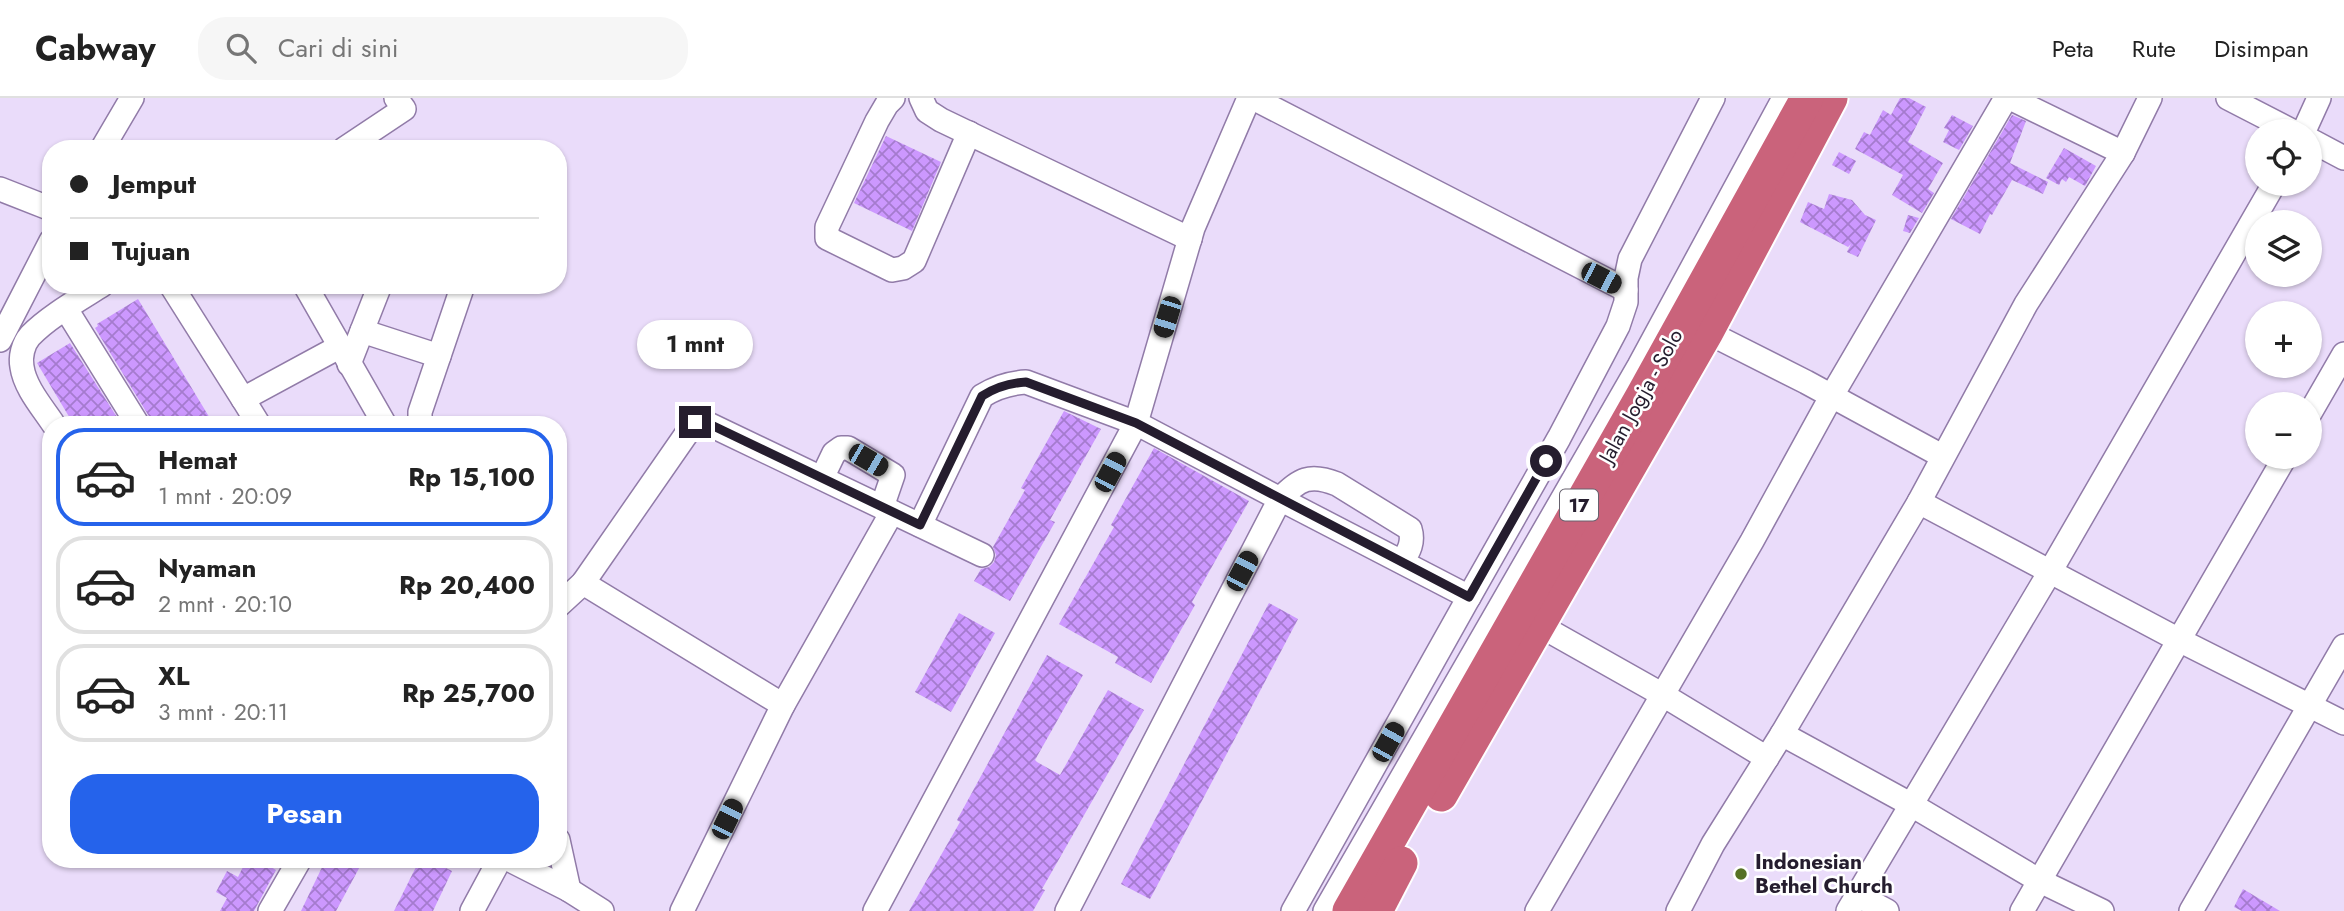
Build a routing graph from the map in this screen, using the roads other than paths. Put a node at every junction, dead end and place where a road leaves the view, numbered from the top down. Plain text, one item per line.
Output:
1 (132, 98) edge
2 (396, 98) edge
3 (893, 98) edge
4 (920, 98) edge
5 (1251, 98) edge
6 (1713, 98) edge
7 (1784, 98) edge
8 (1807, 98) edge
9 (1831, 98) edge
10 (2008, 98) edge
11 (2150, 98) edge
12 (2228, 98) edge
13 (2319, 98) edge
14 (2269, 119) edge
15 (2309, 119) edge
16 (969, 133) junction
17 (107, 140) edge
18 (357, 140) edge
19 (2322, 147) edge
20 (2123, 153) junction
21 (2344, 158) edge
22 (0, 189) edge
23 (2267, 196) edge
24 (42, 205) edge
25 (1190, 239) junction
26 (42, 258) edge
27 (1626, 290) junction
28 (88, 294) edge
29 (177, 294) edge
30 (310, 294) edge
31 (376, 294) edge
32 (460, 294) edge
33 (66, 309) junction
34 (1684, 325) junction
35 (362, 331) junction
36 (0, 340) edge
37 (2344, 354) edge
38 (344, 355) junction
39 (439, 356) junction
40 (2322, 392) edge
41 (1831, 397) junction
42 (243, 399) junction
43 (48, 416) edge
44 (132, 416) edge
45 (253, 416) edge
46 (380, 416) edge
47 (419, 416) edge
48 (1136, 423) junction
49 (1942, 456) junction
50 (2278, 469) edge
51 (822, 478) junction
52 (1280, 499) junction
53 (1919, 502) junction
54 (887, 509) junction
55 (920, 525) junction
56 (982, 555) dead end
57 (1402, 562) junction
58 (2051, 570) junction
59 (583, 583) junction
60 (1469, 597) junction
61 (567, 598) edge
62 (1537, 624) junction
63 (2179, 640) junction
64 (2344, 646) edge
65 (1663, 695) junction
66 (783, 705) junction
67 (2308, 705) junction
68 (2344, 723) edge
69 (1782, 734) junction
70 (1767, 758) junction
71 (1910, 804) junction
72 (295, 868) edge
73 (495, 868) edge
74 (526, 868) edge
75 (564, 868) edge
76 (2040, 881) junction
77 (569, 890) junction
78 (1853, 903) edge
79 (270, 911) edge
80 (472, 911) edge
81 (602, 911) edge
82 (682, 911) edge
83 (875, 911) edge
84 (1067, 911) edge
85 (1293, 911) edge
86 (1325, 911) edge
87 (1349, 911) edge
88 (1377, 911) edge
89 (1537, 911) edge
90 (1678, 911) edge
91 (1887, 911) edge
92 (2022, 911) edge
93 (2102, 911) edge
94 (2191, 911) edge

1 - 17 street
2 - 18 street
3 - 16 street
4 - 16 street
5 - 25 street
5 - 27 street
6 - 27 street
7 - 34 street
8 - 34 highway, Jalan Jogja - Solo / 17
9 - 34 highway, Jalan Jogja - Solo / 17
10 - 20 street
10 - 41 street
11 - 20 street
12 - 14 street
13 - 15 street
16 - 25 street
19 - 21 street
20 - 49 street
22 - 24 street
23 - 58 street
25 - 48 street
26 - 36 street
27 - 60 street
28 - 33 street
29 - 42 street
30 - 38 street
31 - 35 street
32 - 39 street
33 - 43 street
33 - 44 street
34 - 41 street
34 - 62 highway, Jalan Jogja - Solo / 17
34 - 86 street
34 - 87 highway, Jalan Jogja - Solo / 17
35 - 38 street
35 - 39 street
37 - 40 street
38 - 42 street
38 - 46 street
39 - 47 street
41 - 49 street
41 - 65 street
42 - 45 street
48 - 52 street
48 - 55 street
48 - 83 street
49 - 53 street
50 - 63 street
51 - 54 street
51 - 54 street
51 - 59 street
52 - 57 street
52 - 57 street
52 - 84 street
53 - 58 street
53 - 69 street
54 - 55 street
54 - 66 street
55 - 56 street
57 - 60 street
58 - 63 street
58 - 71 street
59 - 61 street
59 - 66 street
60 - 85 street
62 - 65 street
62 - 88 highway, Jalan Jogja - Solo / 17
63 - 67 street
63 - 76 street
64 - 67 street
65 - 70 street
65 - 89 street
66 - 82 street
67 - 68 street
67 - 94 street
69 - 70 street
69 - 71 street
70 - 90 street
71 - 76 street
71 - 78 street
72 - 79 street
73 - 80 street
74 - 77 street
75 - 77 street
76 - 92 street
76 - 93 street
77 - 81 street
78 - 91 street

